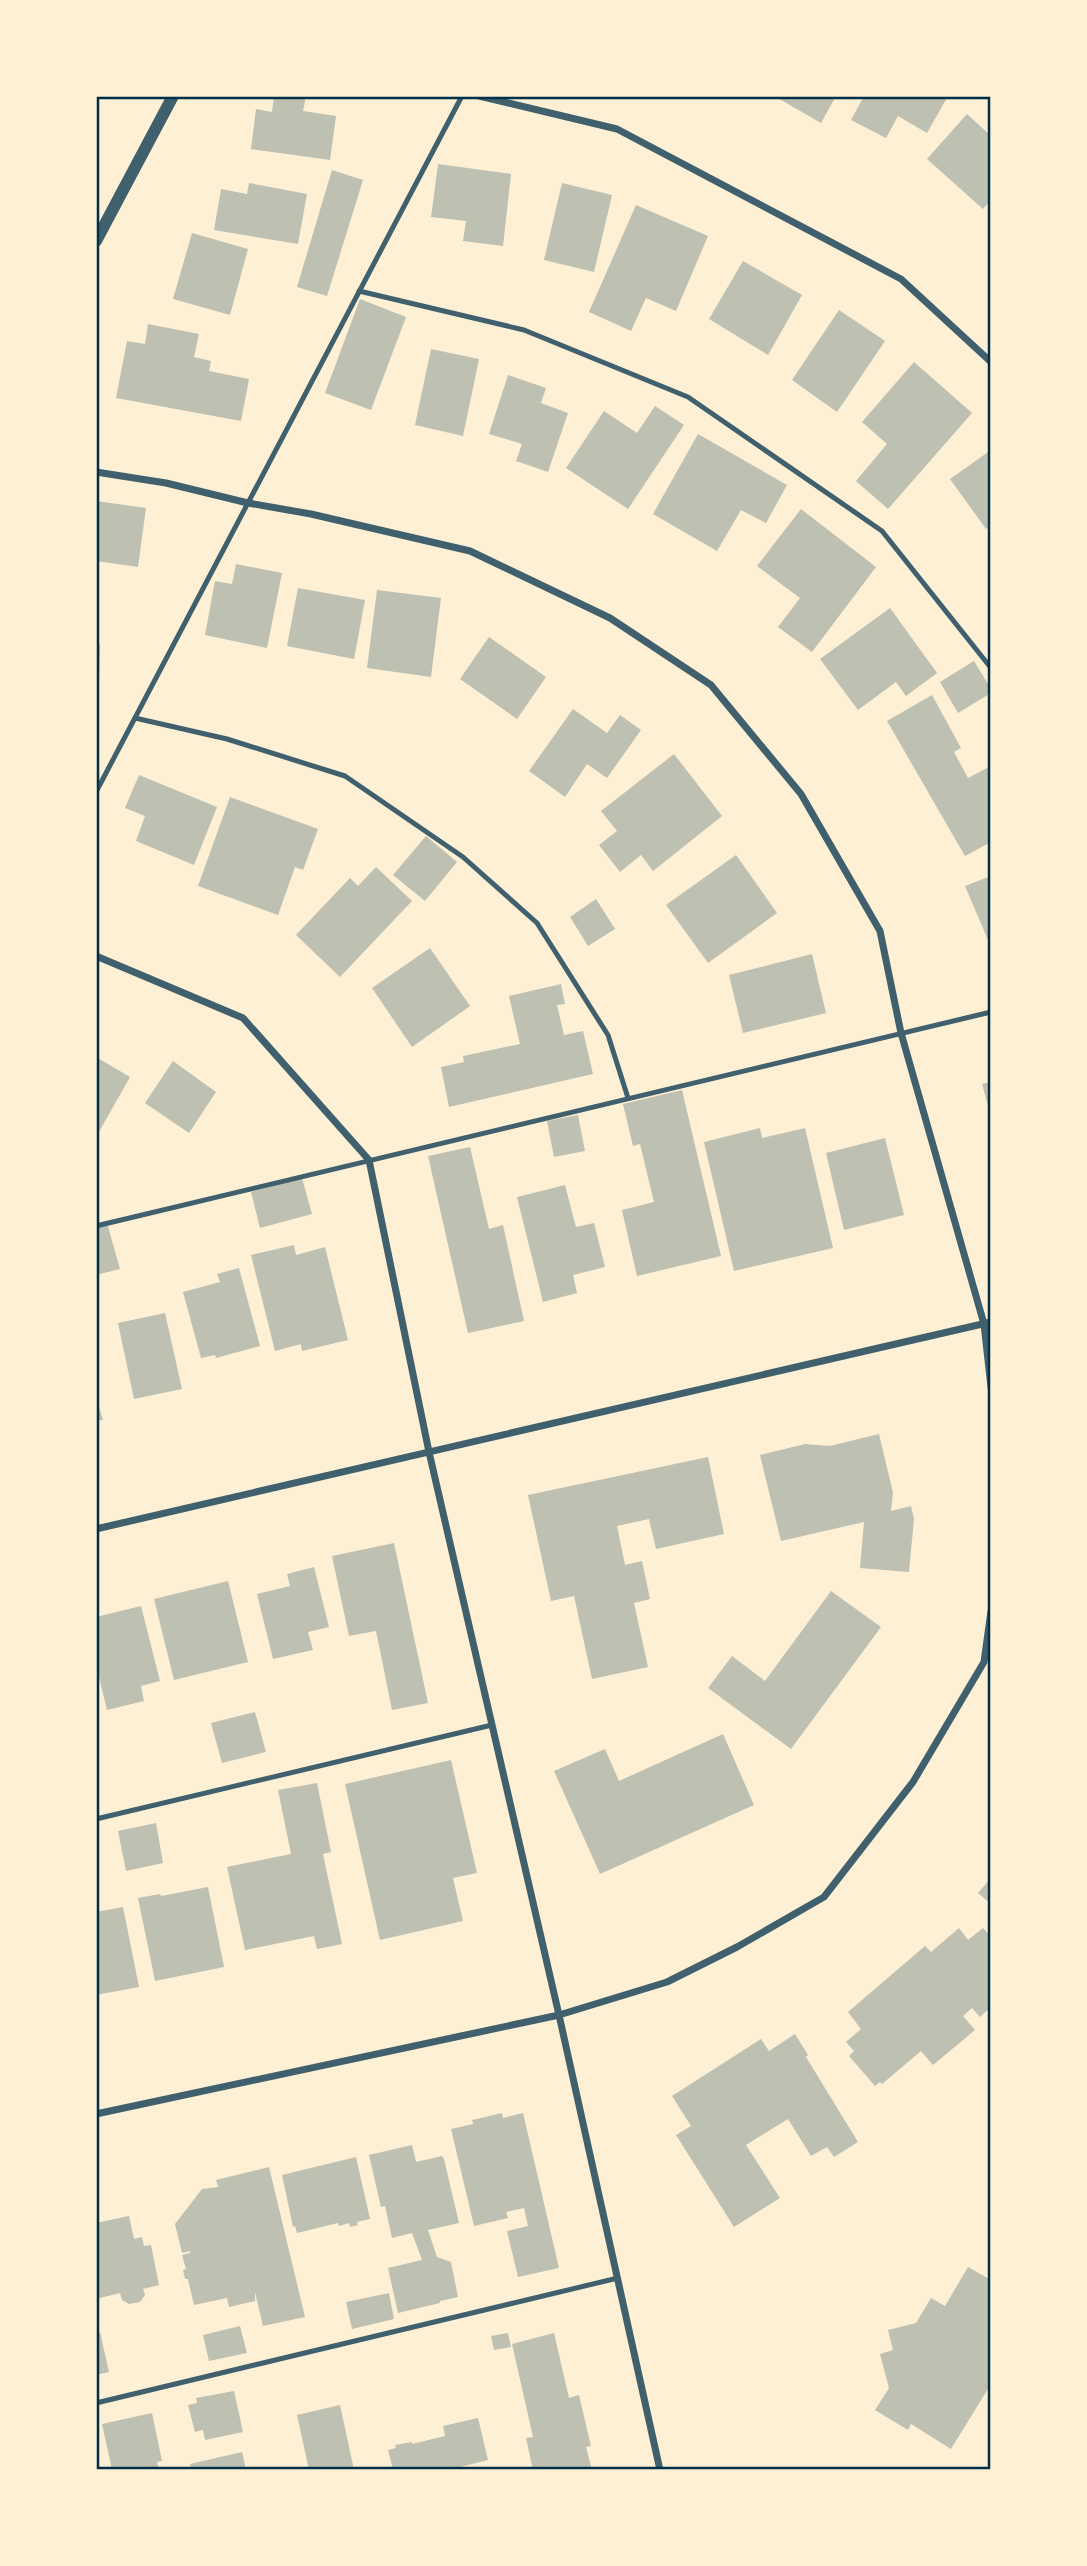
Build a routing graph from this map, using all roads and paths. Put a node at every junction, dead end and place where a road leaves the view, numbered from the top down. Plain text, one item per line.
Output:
1 (173, 96) edge
2 (462, 96) edge
3 (479, 96) edge
4 (97, 238) edge
5 (359, 291) junction
6 (991, 362) edge
7 (96, 472) edge
8 (248, 503) junction
9 (991, 668) edge
10 (135, 718) junction
11 (96, 792) edge
12 (96, 956) edge
13 (991, 1012) edge
14 (901, 1033) junction
15 (628, 1098) junction
16 (369, 1160) junction
17 (96, 1226) edge
18 (987, 1323) edge
19 (991, 1387) edge
20 (429, 1452) junction
21 (96, 1529) edge
22 (991, 1611) edge
23 (492, 1725) junction
24 (96, 1819) edge
25 (559, 2015) junction
26 (96, 2114) edge
27 (618, 2278) junction
28 (96, 2403) edge
29 (660, 2470) edge

1 - 4 street
2 - 5 lane
3 - 6 street
5 - 8 lane
5 - 9 lane
7 - 8 street
8 - 10 lane
8 - 14 street
10 - 11 lane
10 - 15 lane
12 - 16 street
13 - 14 lane
14 - 15 lane
14 - 18 street
15 - 16 lane
16 - 17 lane
16 - 20 street
18 - 19 street
18 - 20 street
20 - 21 street
20 - 23 street
22 - 25 street
23 - 24 lane
23 - 25 street
25 - 26 street
25 - 27 street
27 - 28 lane
27 - 29 street

